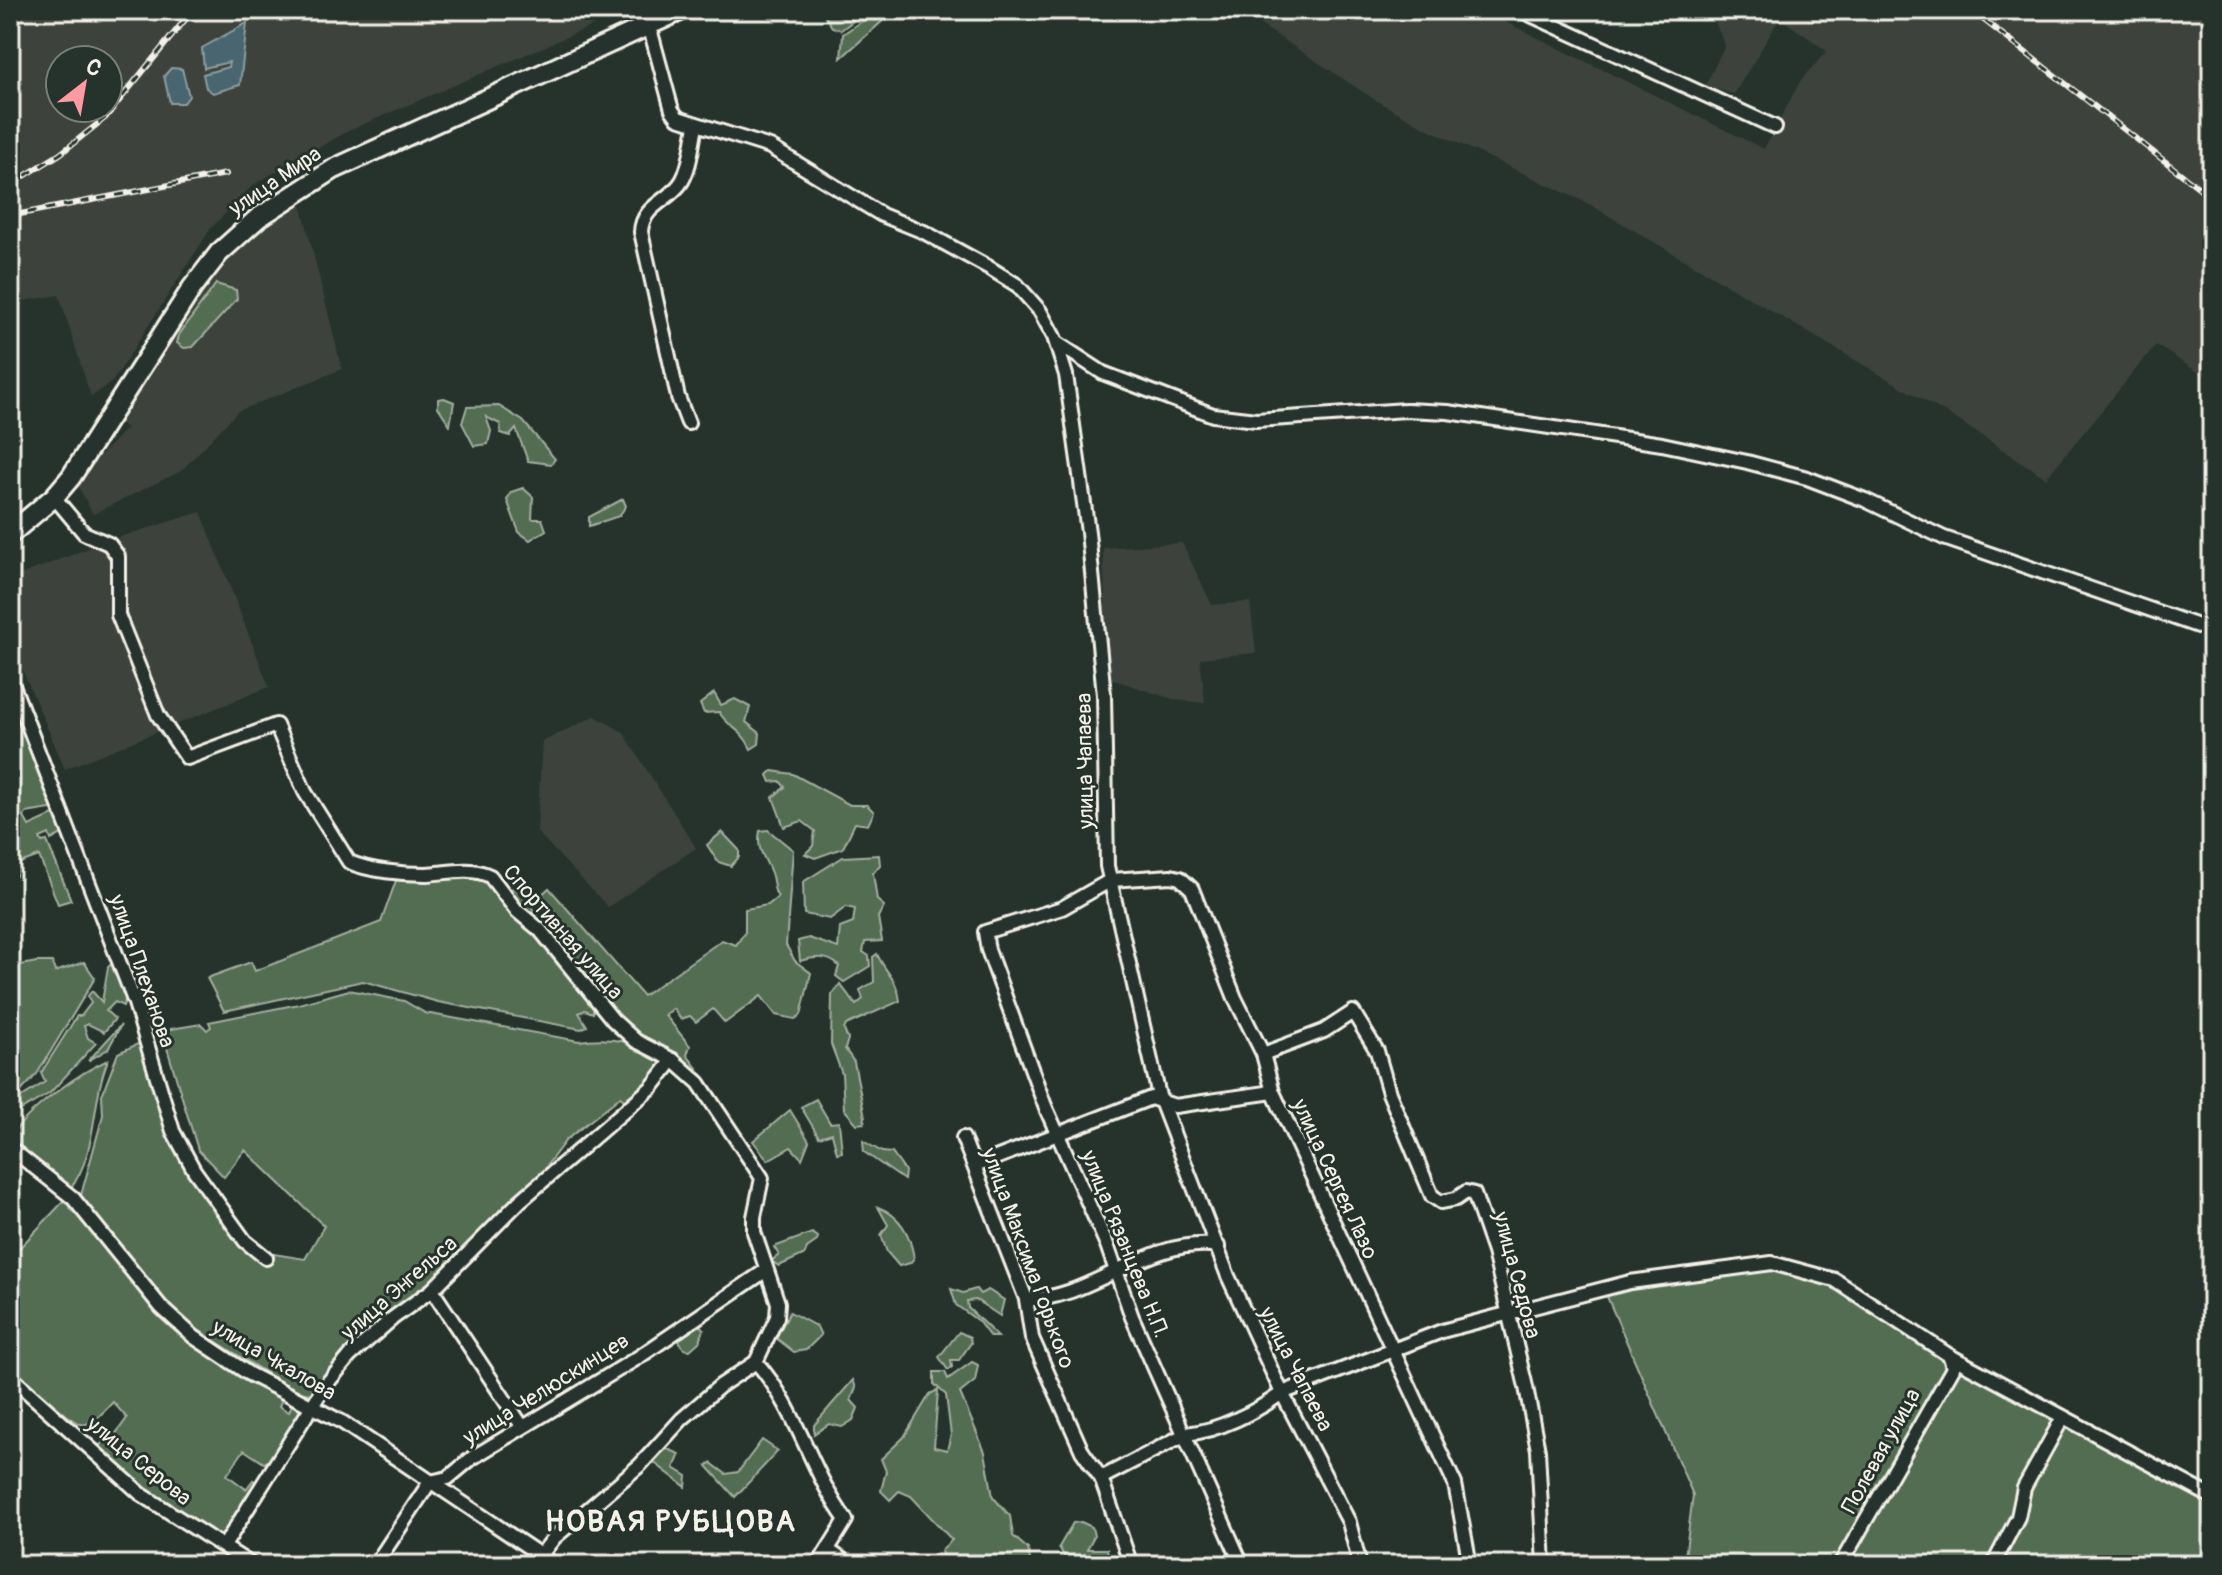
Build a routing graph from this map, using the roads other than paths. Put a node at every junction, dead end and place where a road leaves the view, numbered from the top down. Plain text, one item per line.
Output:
1 (682, 10) edge
2 (1520, 10) edge
3 (649, 25) junction
4 (696, 126) junction
5 (1775, 127) dead end
6 (1057, 343) junction
7 (688, 423) dead end
8 (54, 497) junction
9 (10, 534) edge
10 (2212, 631) edge
11 (10, 678) edge
12 (1111, 880) junction
13 (1263, 1054) junction
14 (673, 1060) junction
15 (1273, 1092) junction
16 (1161, 1102) junction
17 (1059, 1134) junction
18 (963, 1138) dead end
19 (10, 1148) edge
20 (975, 1166) junction
21 (1218, 1246) junction
22 (266, 1258) dead end
23 (765, 1271) junction
24 (1114, 1271) junction
25 (432, 1290) junction
26 (1026, 1299) junction
27 (1507, 1316) junction
28 (1392, 1349) junction
29 (1950, 1356) junction
30 (756, 1362) junction
31 (10, 1376) edge
32 (1282, 1393) junction
33 (313, 1405) junction
34 (2062, 1419) junction
35 (522, 1426) junction
36 (1186, 1434) junction
37 (1101, 1478) junction
38 (430, 1482) junction
39 (2212, 1497) edge
40 (224, 1546) junction
41 (828, 1550) junction
42 (537, 1560) edge
43 (252, 1565) edge
44 (375, 1565) edge
45 (555, 1565) edge
46 (818, 1565) edge
47 (850, 1565) edge
48 (1131, 1565) edge
49 (1242, 1565) edge
50 (1360, 1565) edge
51 (1470, 1565) edge
52 (1544, 1565) edge
53 (1840, 1565) edge
54 (1993, 1565) edge

1 - 3 highway, улица Мира
2 - 5 street
3 - 4 street, улица Чапаева
3 - 8 highway, улица Мира
4 - 6 street, улица Чапаева
4 - 7 street
6 - 10 street
6 - 12 street, улица Чапаева
8 - 9 highway, улица Мира
8 - 14 street, Спортивная улица
11 - 22 street, улица Плеханова
12 - 13 street, улица Сергея Лазо
12 - 16 street, улица Чапаева
12 - 17 street, улица Рязанцева Н.П.
13 - 15 street, улица Сергея Лазо
13 - 27 street, улица Седова
14 - 23 street, Спортивная улица
14 - 25 street, улица Энгельса
15 - 16 street
15 - 28 street, улица Сергея Лазо
16 - 17 street
16 - 21 street, улица Чапаева
17 - 20 street
17 - 24 street, улица Рязанцева Н.П.
18 - 20 street, улица Максима Горького
19 - 33 street, улица Чкалова
20 - 26 street, улица Максима Горького
21 - 24 street
21 - 32 street, улица Чапаева
23 - 30 street, Спортивная улица
23 - 35 street, улица Челюскинцев
24 - 26 street
24 - 36 street, улица Рязанцева Н.П.
25 - 33 street, улица Энгельса
25 - 35 street
26 - 37 street, улица Максима Горького
27 - 28 street
27 - 29 street
27 - 52 street, улица Седова
28 - 32 street
28 - 51 street, улица Сергея Лазо
29 - 34 street
29 - 53 street, Полевая улица
30 - 41 street
30 - 42 street
31 - 40 street, улица Серова
32 - 36 street
32 - 50 street, улица Чапаева
33 - 38 street, улица Чкалова
33 - 40 street, улица Энгельса
34 - 39 street
34 - 54 street
35 - 38 street, улица Челюскинцев
36 - 37 street
36 - 49 street, улица Рязанцева Н.П.
37 - 48 street, улица Максима Горького
38 - 42 street, улица Чкалова
38 - 44 street
40 - 43 street, улица Серова
41 - 46 street
41 - 47 street
42 - 45 street, улица Чкалова

